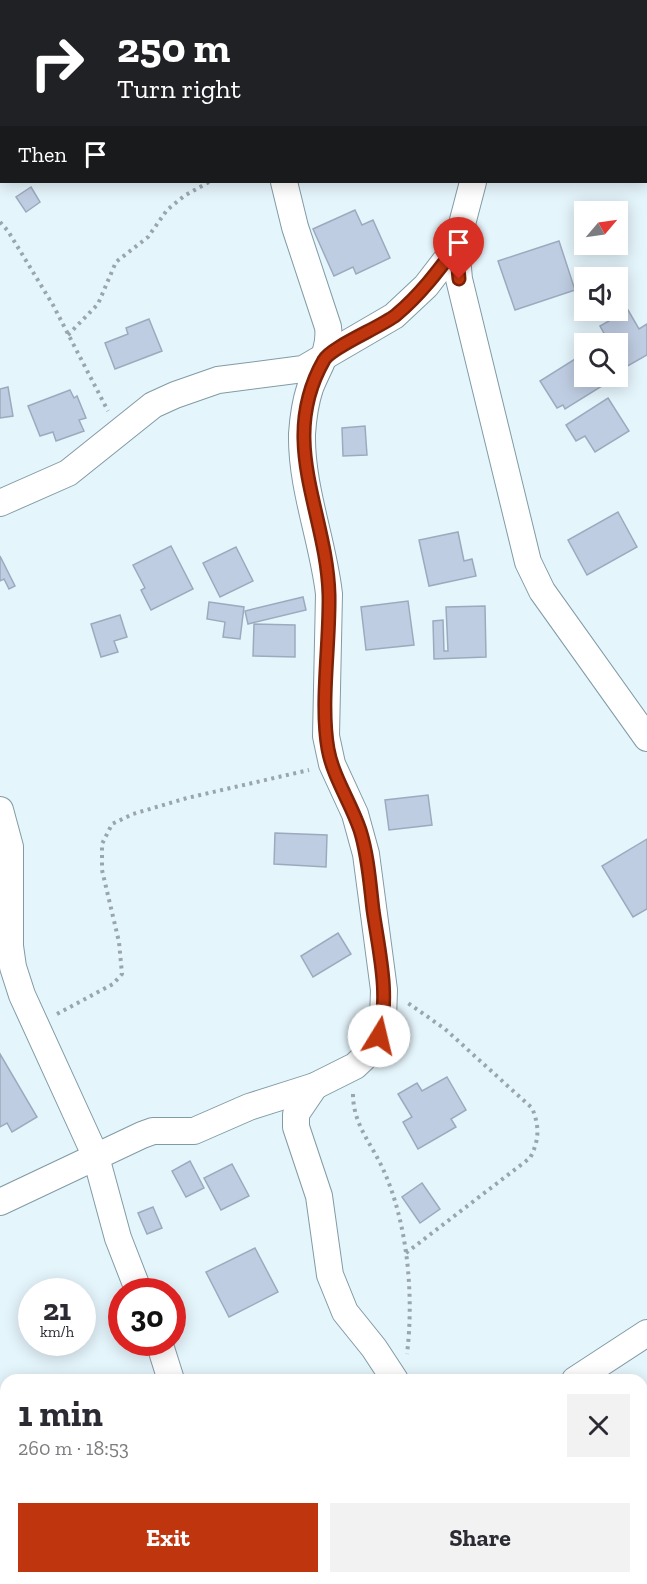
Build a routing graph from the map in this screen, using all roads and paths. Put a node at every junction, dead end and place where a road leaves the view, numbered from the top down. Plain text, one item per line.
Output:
1 (207, 183) edge
2 (284, 183) edge
3 (473, 183) edge
4 (0, 222) edge
5 (456, 247) junction
6 (68, 335) junction
7 (325, 357) junction
8 (119, 433) junction
9 (0, 503) edge
10 (647, 738) edge
11 (332, 764) junction
12 (0, 810) edge
13 (384, 990) junction
14 (37, 1024) junction
15 (355, 1066) junction
16 (315, 1086) junction
17 (96, 1157) junction
18 (0, 1202) edge
19 (406, 1253) junction
20 (134, 1278) edge
21 (647, 1333) edge
22 (163, 1356) edge
23 (400, 1371) edge
24 (169, 1374) edge
25 (584, 1374) edge

1 - 6 path
2 - 7 street
3 - 5 street
4 - 6 path
5 - 7 street
5 - 10 street
6 - 8 path
7 - 8 street
7 - 11 street
8 - 9 street
11 - 13 street
11 - 14 path
12 - 14 street
13 - 15 street
13 - 19 path
14 - 17 street
15 - 16 street
15 - 19 path
16 - 17 street
16 - 23 street
17 - 18 street
17 - 20 street
19 - 23 path
21 - 25 street
22 - 24 street

